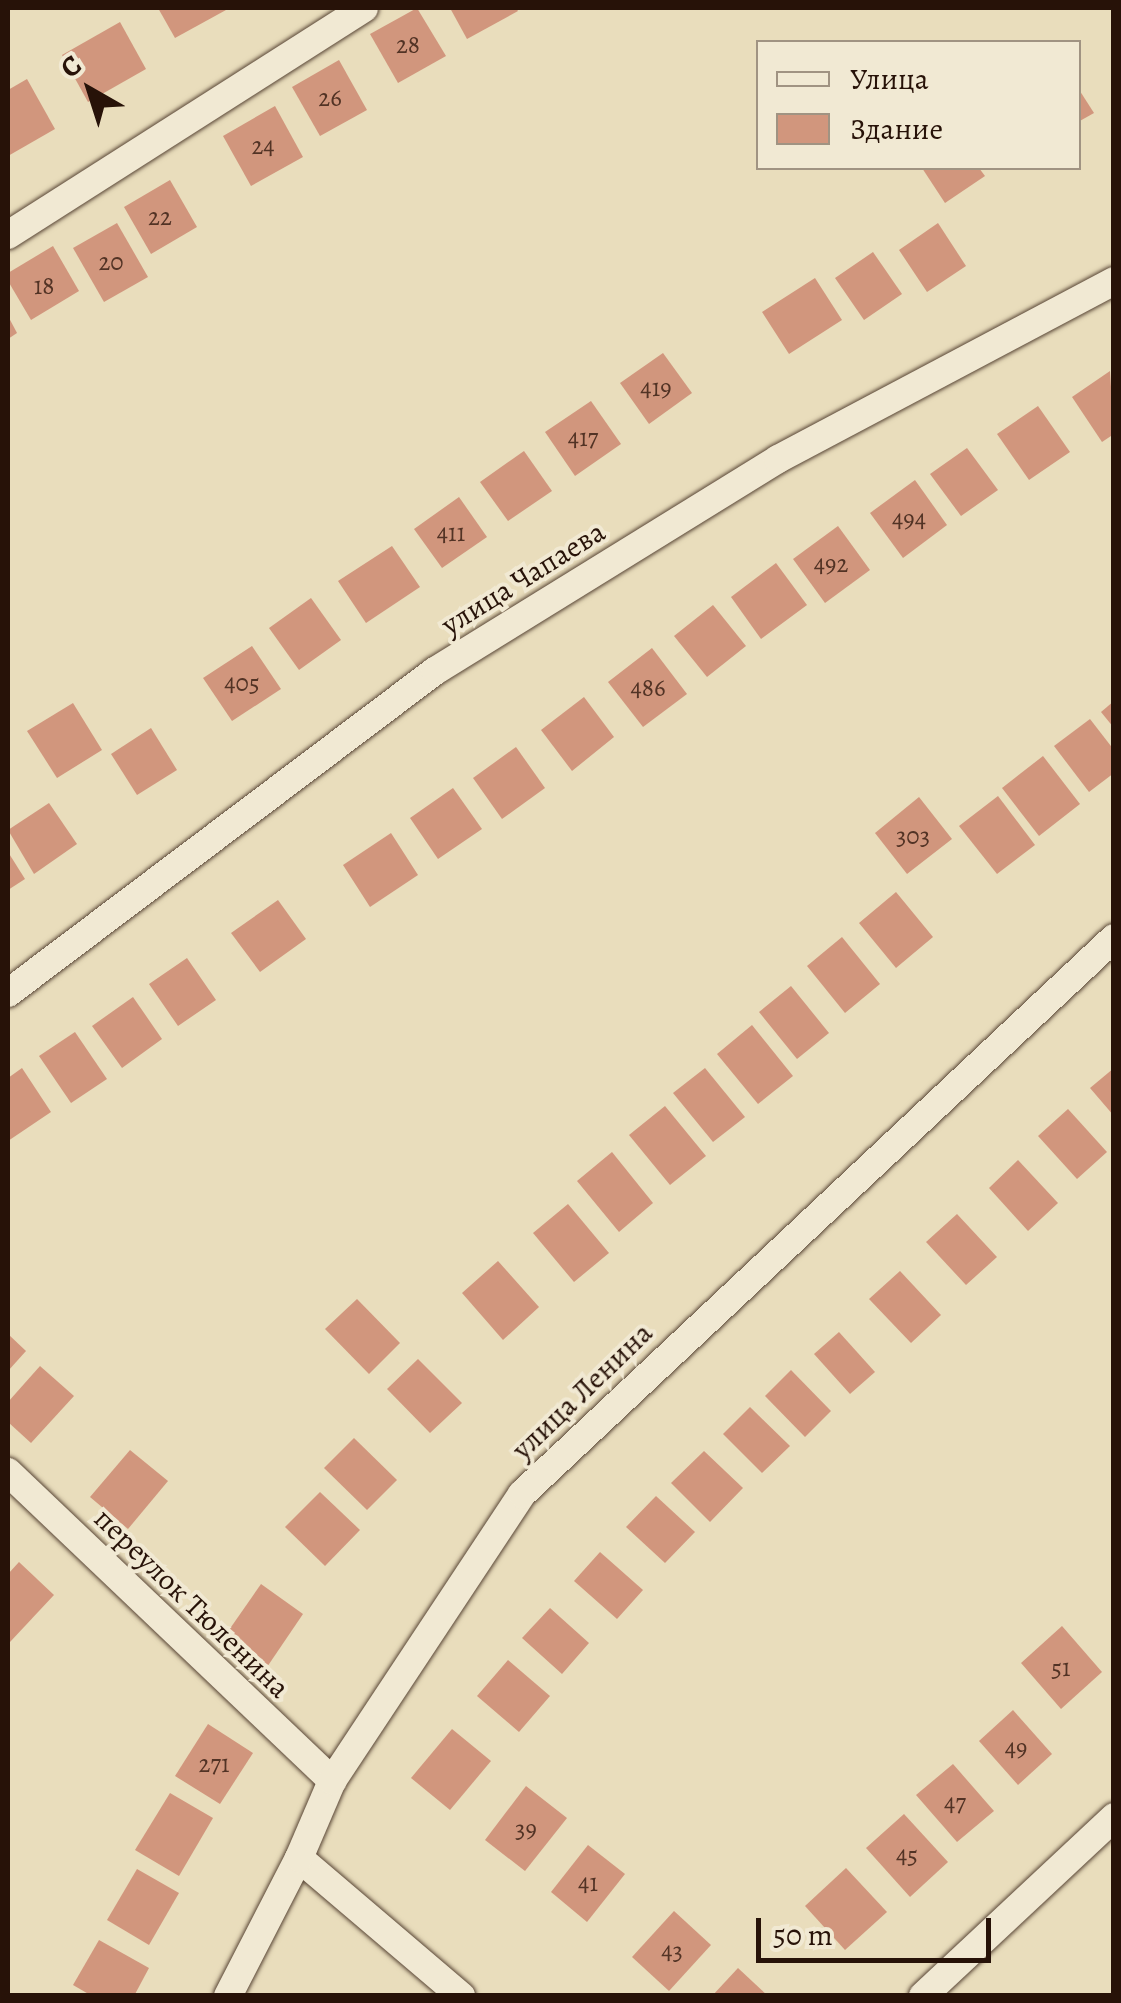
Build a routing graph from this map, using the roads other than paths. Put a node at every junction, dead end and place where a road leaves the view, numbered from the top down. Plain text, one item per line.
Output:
1 (364, 8) edge
2 (8, 235) edge
3 (1114, 280) edge
4 (1114, 938) edge
5 (8, 994) edge
6 (8, 1472) edge
7 (332, 1781) junction
8 (1114, 1817) edge
9 (300, 1858) junction
10 (228, 1996) edge
11 (461, 1996) edge
12 (923, 1996) edge

1 - 2 street
3 - 5 street, улица Чапаева
4 - 7 street, улица Ленина
6 - 7 street, переулок Тюленина
7 - 9 street, улица Ленина
8 - 12 street
9 - 10 street, улица Ленина
9 - 11 street

